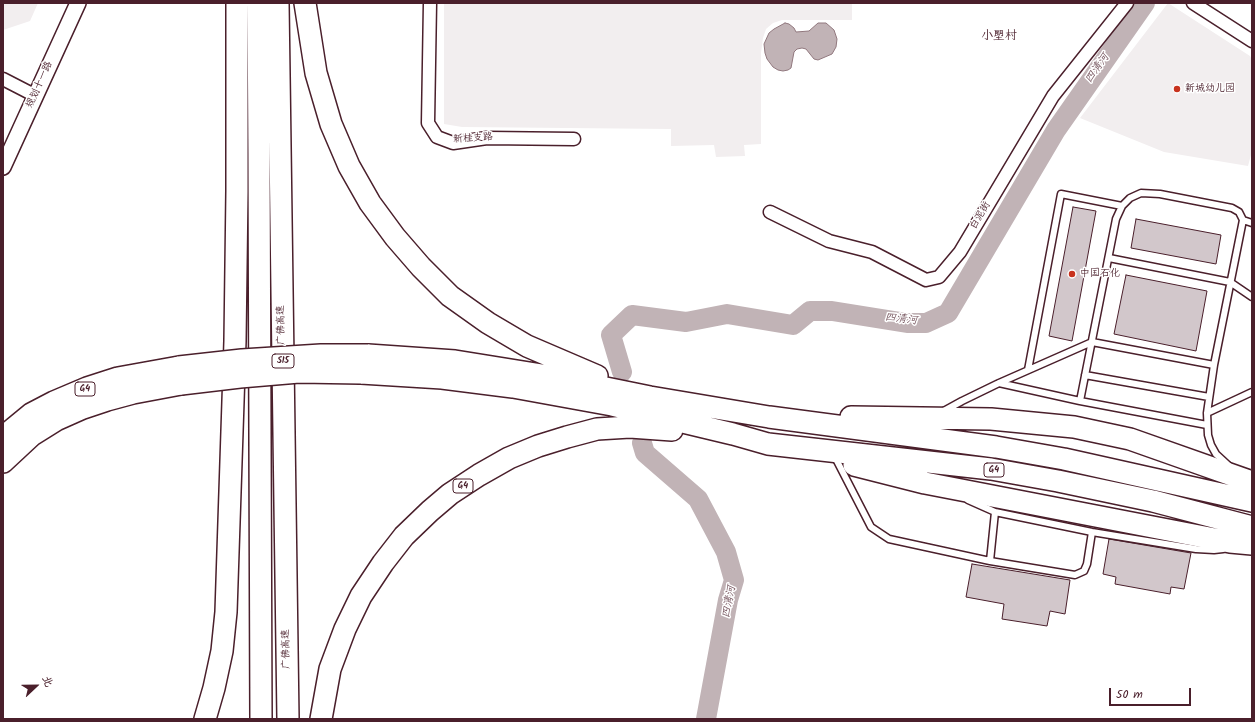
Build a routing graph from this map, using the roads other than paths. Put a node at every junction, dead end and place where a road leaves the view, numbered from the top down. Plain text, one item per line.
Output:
1 (78, 3) edge
2 (237, 3) edge
3 (258, 3) edge
4 (278, 3) edge
5 (305, 3) edge
6 (430, 3) edge
7 (1126, 3) edge
8 (1193, 3) edge
9 (1252, 41) edge
10 (3, 79) edge
11 (36, 96) junction
12 (574, 139) dead end
13 (3, 167) edge
14 (1122, 206) junction
15 (770, 212) dead end
16 (1243, 220) junction
17 (1252, 223) edge
18 (1109, 258) junction
19 (1230, 282) junction
20 (1252, 297) edge
21 (1092, 342) junction
22 (365, 364) junction
23 (1214, 365) junction
24 (1028, 370) junction
25 (1086, 375) junction
26 (180, 376) junction
27 (999, 383) junction
28 (1252, 392) edge
29 (650, 397) junction
30 (1209, 397) junction
31 (1080, 401) junction
32 (1207, 413) junction
33 (769, 417) junction
34 (930, 419) junction
35 (1207, 425) junction
36 (733, 434) junction
37 (3, 437) edge
38 (768, 444) junction
39 (837, 461) junction
40 (3, 462) edge
41 (1247, 480) edge
42 (925, 483) junction
43 (1252, 501) edge
44 (995, 512) junction
45 (1252, 527) edge
46 (1092, 532) junction
47 (1252, 544) edge
48 (990, 561) junction
49 (205, 719) edge
50 (261, 719) edge
51 (288, 719) edge
52 (321, 719) edge

1 - 11 street, 规划十一路
2 - 49 highway
3 - 50 highway, S15
4 - 51 highway, 广佛高速 / S15
5 - 29 highway
6 - 12 street, 新桂支路
7 - 15 street, 白泥街
8 - 9 street
10 - 11 street
11 - 13 street, 规划十一路
14 - 16 lane
14 - 18 lane
14 - 24 lane
16 - 17 lane
16 - 19 lane
18 - 19 lane
18 - 21 lane
19 - 20 lane
19 - 23 lane
21 - 23 lane
21 - 24 lane
21 - 25 lane
22 - 26 highway, bridge
22 - 29 highway, G4
22 - 36 highway
23 - 30 lane
24 - 27 lane
25 - 30 lane
25 - 31 lane
26 - 37 highway, G4
26 - 40 highway
27 - 31 lane
27 - 34 lane
28 - 32 lane
29 - 33 highway, G4
30 - 32 lane
31 - 35 lane
32 - 35 lane
33 - 34 highway
33 - 43 highway, G4
34 - 41 highway
35 - 41 lane
36 - 38 highway, G4
36 - 52 highway, G4
38 - 39 highway
38 - 45 highway, G4
39 - 42 highway
39 - 48 lane
42 - 44 lane
42 - 47 highway
44 - 46 lane
44 - 48 lane
46 - 47 lane
46 - 48 lane

